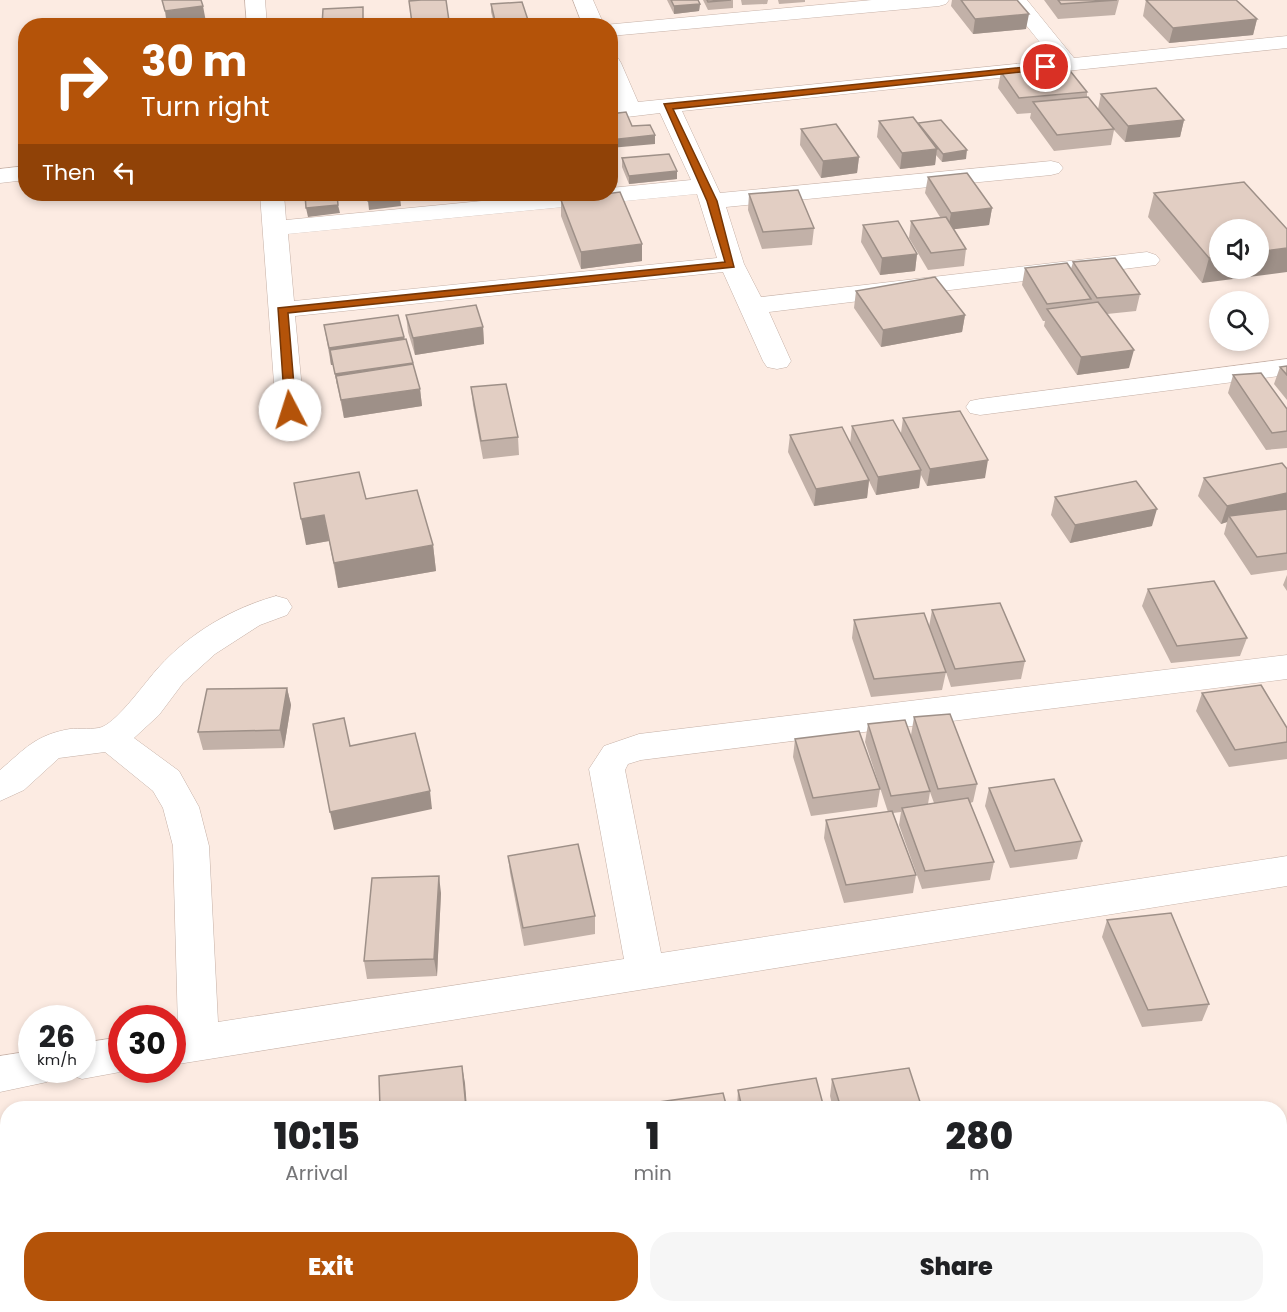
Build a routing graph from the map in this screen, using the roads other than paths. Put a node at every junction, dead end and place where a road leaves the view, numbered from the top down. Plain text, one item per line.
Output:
1 (255, 0) edge
2 (584, 0) edge
3 (939, 0) edge
4 (1016, 0) edge
5 (256, 18) edge
6 (591, 18) edge
7 (618, 29) edge
8 (1287, 42) edge
9 (1070, 65) junction
10 (668, 106) junction
11 (620, 111) edge
12 (1051, 168) dead end
13 (18, 174) edge
14 (0, 176) edge
15 (708, 193) junction
16 (618, 200) edge
17 (273, 201) edge
18 (609, 201) edge
19 (275, 228) junction
20 (1148, 260) dead end
21 (730, 264) junction
22 (753, 306) junction
23 (282, 310) junction
24 (777, 362) dead end
25 (1287, 367) edge
26 (980, 407) dead end
27 (290, 410) dead end
28 (276, 607) dead end
29 (1287, 668) edge
30 (111, 739) junction
31 (0, 787) edge
32 (1287, 872) edge
33 (646, 974) junction
34 (186, 1045) edge
35 (18, 1071) edge
36 (0, 1074) edge

1 - 5 street
2 - 6 street
3 - 7 street
4 - 9 street
8 - 9 street
9 - 10 street
10 - 11 street
10 - 15 street
12 - 15 street
13 - 14 street
15 - 16 street
15 - 21 street
17 - 19 street
18 - 19 street
19 - 23 street
20 - 22 street
21 - 22 street
21 - 23 street
22 - 24 street
23 - 27 street
25 - 26 street
28 - 30 street
29 - 33 street
30 - 31 street
30 - 34 street
32 - 33 street
33 - 34 street
35 - 36 street

